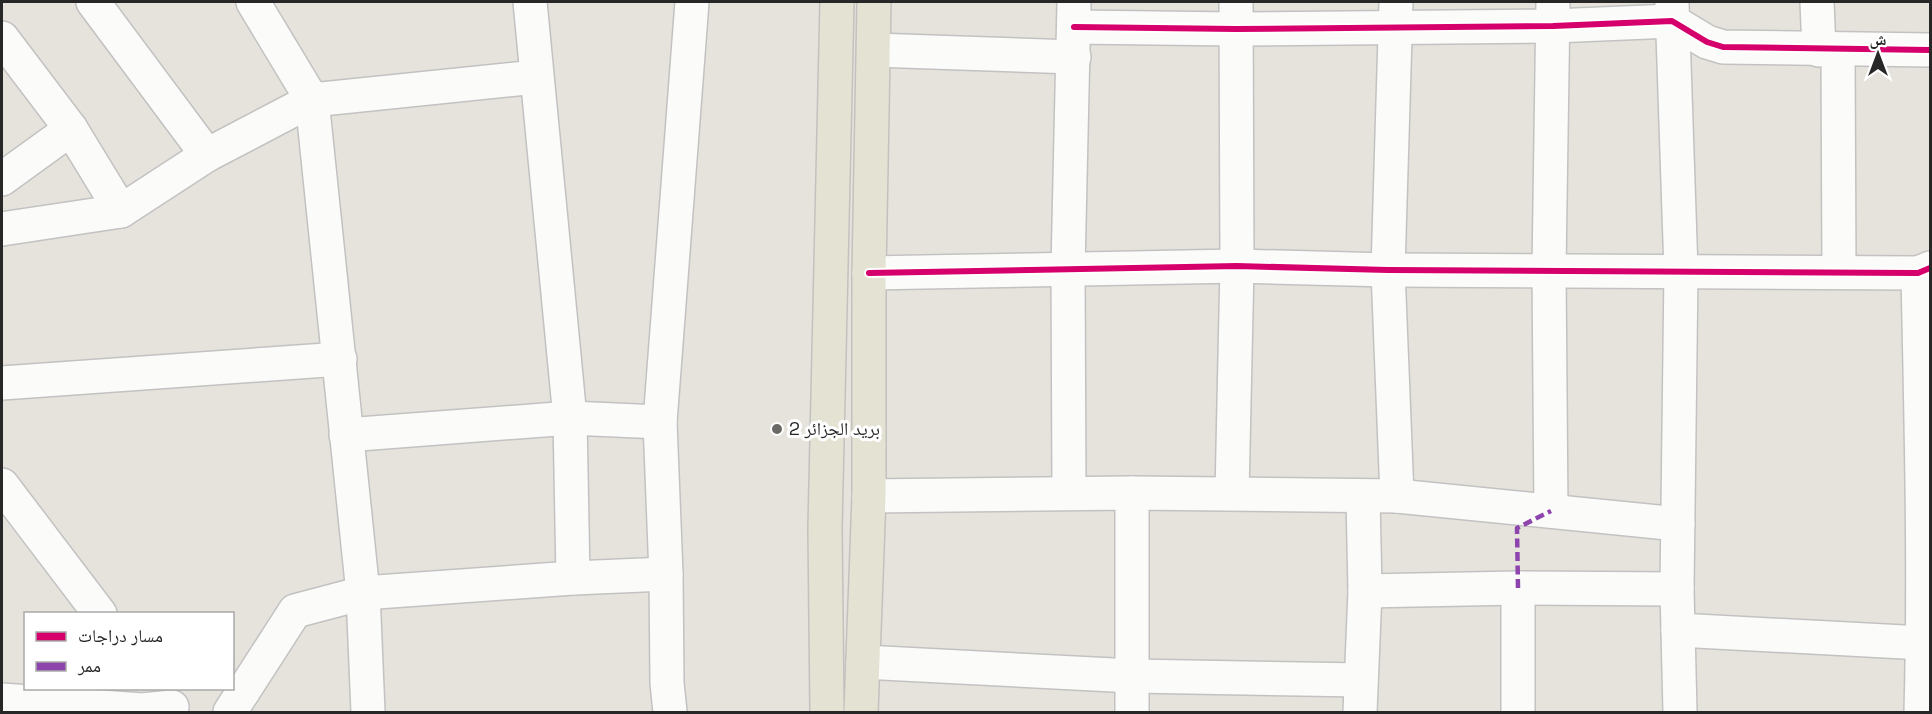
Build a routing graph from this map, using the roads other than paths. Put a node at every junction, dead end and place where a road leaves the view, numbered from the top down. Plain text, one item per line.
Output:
1 (93, 2) edge
2 (253, 2) edge
3 (530, 2) edge
4 (692, 2) edge
5 (837, 2) edge
6 (874, 2) edge
7 (1817, 2) edge
8 (1672, 11) edge
9 (1396, 14) edge
10 (1553, 14) edge
11 (1236, 15) edge
12 (1074, 29) edge
13 (2, 38) edge
14 (874, 50) junction
15 (1828, 50) junction
16 (1930, 50) edge
17 (536, 77) junction
18 (312, 100) junction
19 (71, 129) junction
20 (207, 155) junction
21 (2, 179) edge
22 (122, 211) junction
23 (2, 229) edge
24 (1237, 266) junction
25 (1068, 268) junction
26 (1388, 270) junction
27 (1550, 270) junction
28 (1681, 271) junction
29 (1924, 271) edge
30 (1839, 272) junction
31 (869, 273) junction
32 (340, 359) junction
33 (2, 383) edge
34 (570, 418) junction
35 (660, 422) junction
36 (346, 435) junction
37 (1926, 459) edge
38 (2, 485) edge
39 (1132, 493) junction
40 (1069, 494) junction
41 (1232, 494) junction
42 (869, 496) junction
43 (1397, 496) junction
44 (1363, 498) junction
45 (1551, 511) junction
46 (1678, 524) junction
47 (666, 574) junction
48 (573, 578) junction
49 (1518, 588) junction
50 (1677, 589) junction
51 (1365, 591) junction
52 (363, 593) junction
53 (98, 612) edge
54 (1678, 630) junction
55 (1927, 644) edge
56 (863, 662) junction
57 (1133, 676) junction
58 (1361, 680) junction
59 (2, 700) edge
60 (158, 706) edge
61 (230, 712) edge
62 (368, 712) edge
63 (670, 712) edge
64 (827, 712) edge
65 (861, 712) edge
66 (1132, 712) edge
67 (1360, 712) edge
68 (1518, 712) edge
69 (1680, 712) edge
70 (1921, 712) edge

1 - 20 street
2 - 18 street
3 - 17 street
4 - 35 street
5 - 64 main road
6 - 14 main road
7 - 15 street
8 - 10 street
8 - 15 street
8 - 28 street
9 - 10 street
9 - 11 street
9 - 26 street
10 - 27 street
11 - 12 street
11 - 24 street
12 - 14 street
12 - 25 street
13 - 19 street
14 - 31 main road
15 - 16 street
15 - 30 street
17 - 18 street
17 - 34 street
18 - 20 street
18 - 32 street
19 - 21 street
19 - 22 street
20 - 22 street
22 - 23 street
24 - 25 street
24 - 26 street
24 - 41 street
25 - 31 street
25 - 40 street
26 - 27 street
26 - 43 street
27 - 28 street
27 - 45 street
28 - 30 street
28 - 46 street
29 - 30 street
29 - 37 street
31 - 42 main road
32 - 33 street
32 - 36 street
34 - 35 street
34 - 36 street
34 - 48 street
35 - 47 street
36 - 52 street
37 - 55 street
38 - 53 street
39 - 40 street
39 - 41 street
39 - 57 street
40 - 42 street
41 - 44 street
42 - 56 main road
43 - 44 street
43 - 45 street
44 - 51 street
45 - 46 street
46 - 50 street
47 - 48 street
47 - 63 street
48 - 52 street
49 - 50 street
49 - 51 street
49 - 68 street
50 - 54 street
51 - 58 street
52 - 61 street
52 - 62 street
54 - 55 street
54 - 69 street
55 - 70 street
56 - 57 street
56 - 65 main road
57 - 58 street
57 - 66 street
58 - 67 street
59 - 60 street

